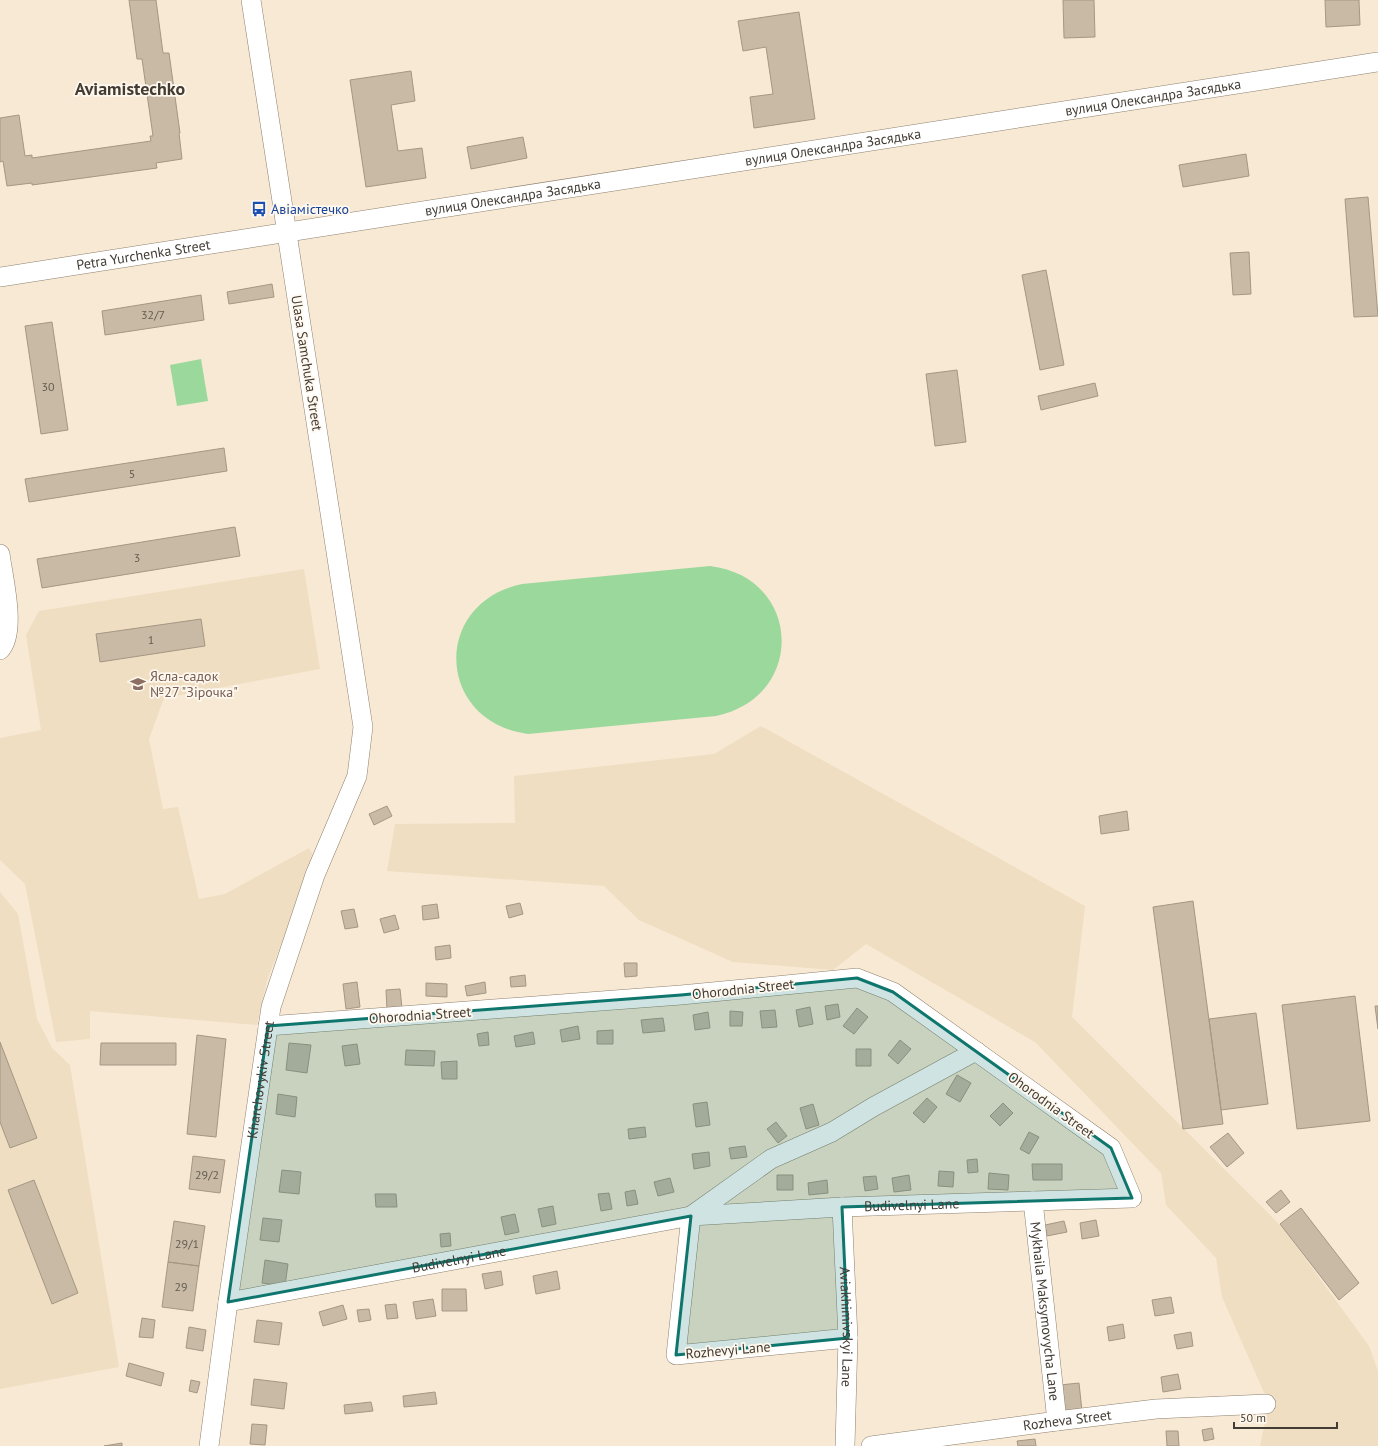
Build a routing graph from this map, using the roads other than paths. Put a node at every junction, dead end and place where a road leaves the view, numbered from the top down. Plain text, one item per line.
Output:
1 (251, 0) edge
2 (1378, 62) edge
3 (287, 233) junction
4 (0, 277) edge
5 (0, 554) edge
6 (0, 650) edge
7 (363, 726) joint
8 (268, 1026) junction
9 (976, 1052) junction
10 (1132, 1198) joint
11 (1033, 1202) junction
12 (842, 1208) junction
13 (690, 1216) junction
14 (228, 1302) junction
15 (848, 1338) junction
16 (1266, 1404) dead end
17 (1057, 1421) junction
18 (209, 1446) edge
19 (845, 1446) edge
20 (871, 1446) edge

1 - 3 street, Ulasa Samchuka Street
2 - 3 street, вулиця Олександра Засядька
3 - 4 street, Petra Yurchenka Street
3 - 7 street, Ulasa Samchuka Street
5 - 6 street
7 - 8 street, Kharchovykiv Street
8 - 9 street, Ohorodnia Street
8 - 14 street, Kharchovykiv Street
9 - 10 street, Ohorodnia Street
9 - 13 street, Budivelnyi Lane
10 - 11 street, Budivelnyi Lane
11 - 12 street, Budivelnyi Lane
11 - 17 street, Mykhaila Maksymovycha Lane
12 - 13 street, Budivelnyi Lane
12 - 15 street, Aviakhimivskyi Lane
13 - 14 street, Budivelnyi Lane
13 - 15 street, Rozhevyi Lane
14 - 18 street, Kharchovykiv Street
15 - 19 street, Aviakhimivskyi Lane
16 - 17 street, Rozheva Street
17 - 20 street, Rozheva Street

